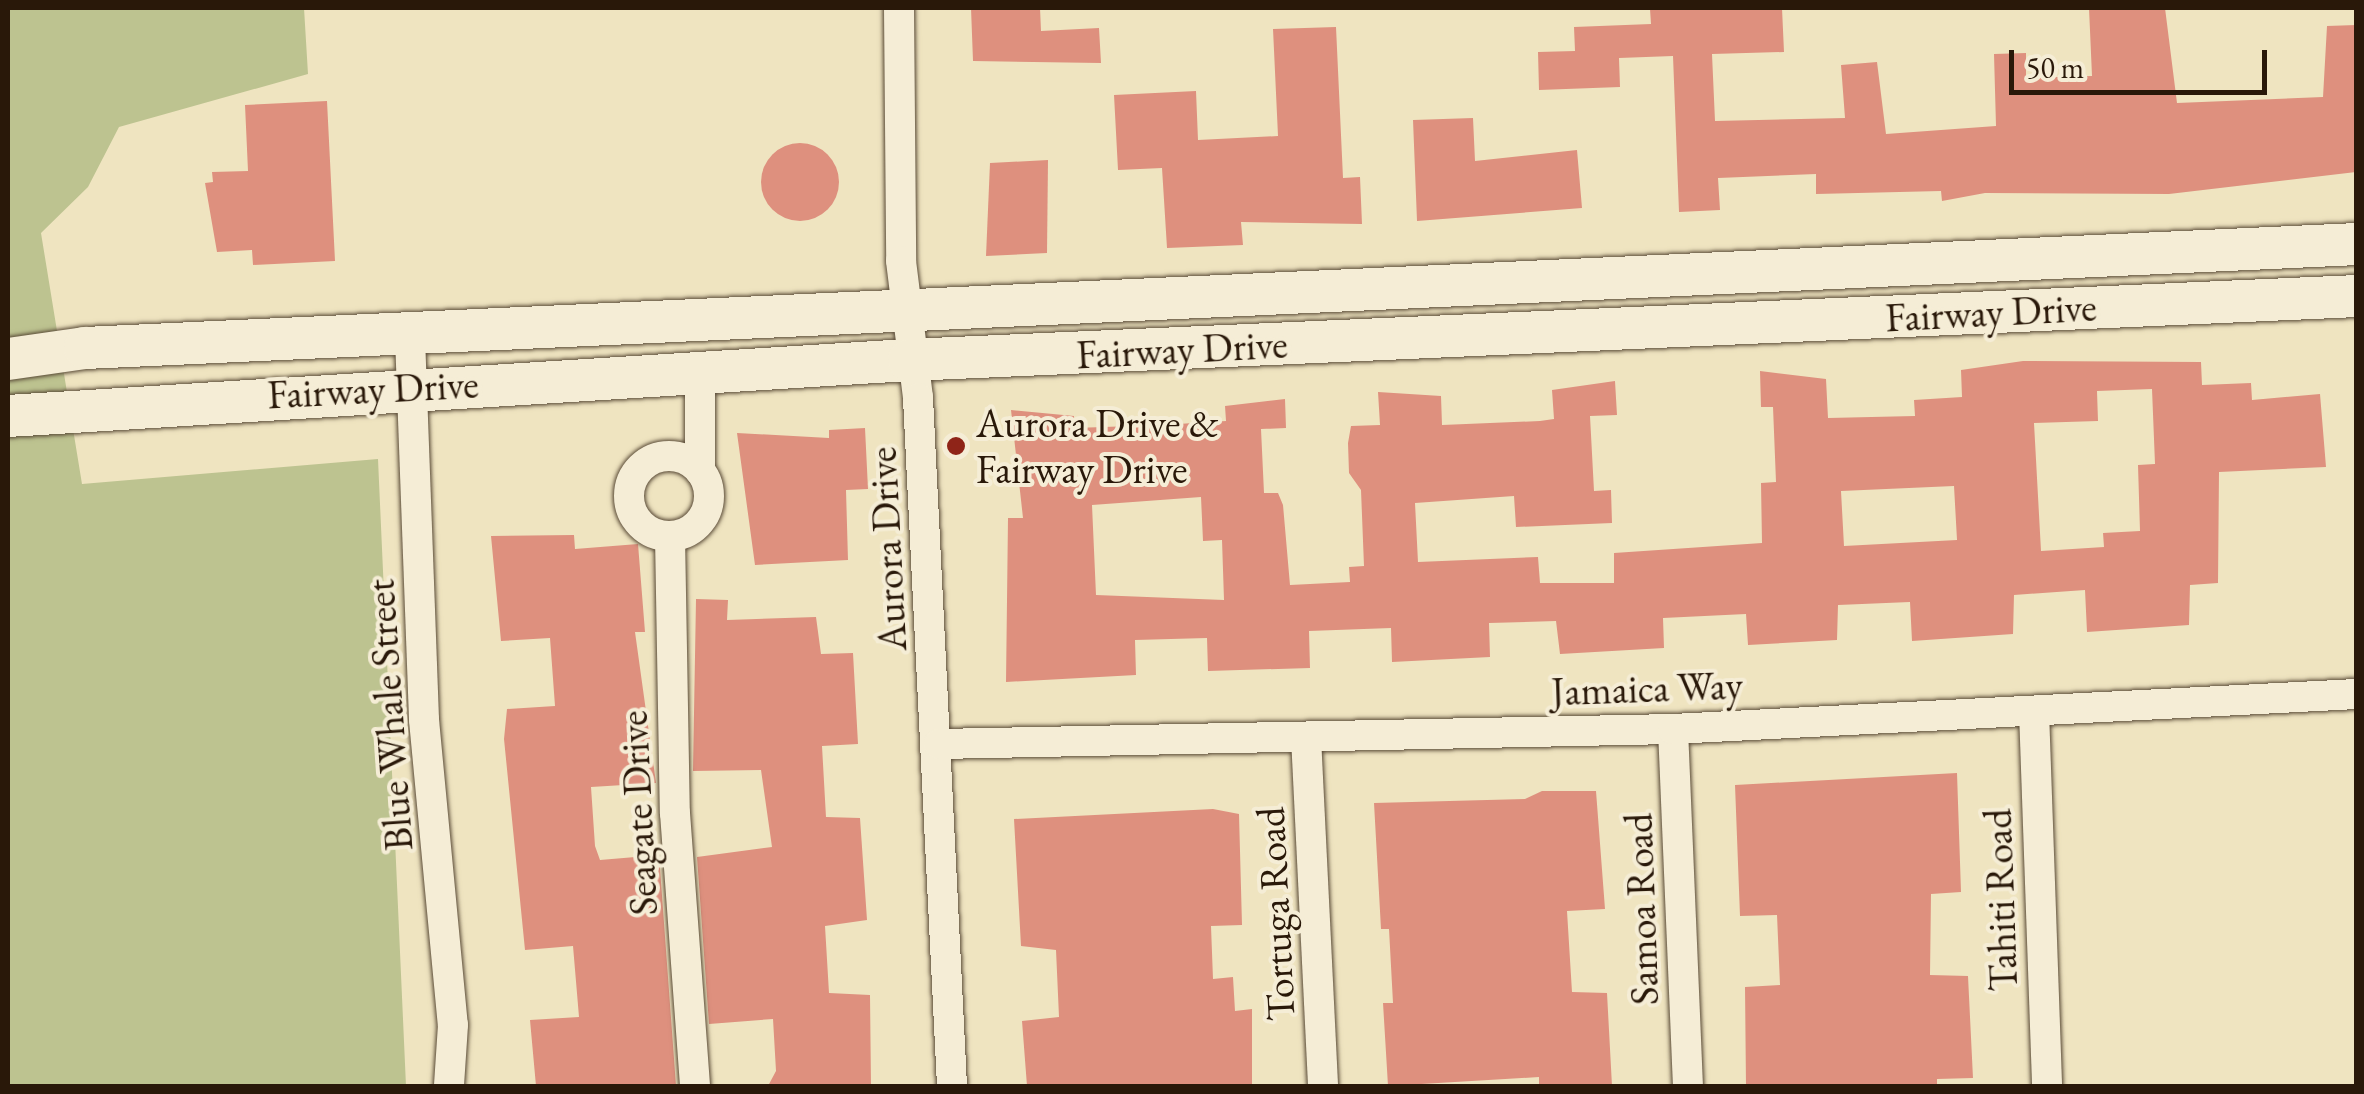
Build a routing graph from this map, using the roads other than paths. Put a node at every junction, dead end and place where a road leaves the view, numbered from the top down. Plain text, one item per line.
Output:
1 (898, 8) edge
2 (2356, 244) edge
3 (1763, 272) junction
4 (2356, 296) edge
5 (908, 311) junction
6 (1764, 322) junction
7 (410, 337) junction
8 (8, 358) edge
9 (909, 360) junction
10 (700, 372) junction
11 (412, 386) junction
12 (8, 416) edge
13 (700, 471) junction
14 (670, 536) junction
15 (2356, 694) edge
16 (2034, 711) junction
17 (1673, 729) junction
18 (1306, 737) junction
19 (938, 744) junction
20 (449, 1086) edge
21 (695, 1086) edge
22 (952, 1086) edge
23 (1323, 1086) edge
24 (1688, 1086) edge
25 (2046, 1086) edge

1 - 5 street, Aurora Drive
2 - 3 street, Fairway Drive
3 - 5 street, Fairway Drive
3 - 6 street
4 - 6 street, Fairway Drive
5 - 7 street, Fairway Drive
5 - 9 street, Aurora Drive
6 - 9 street, Fairway Drive
7 - 8 street, Fairway Drive
7 - 11 street, Blue Whale Street
9 - 10 street, Fairway Drive
9 - 19 street, Aurora Drive
10 - 11 street, Fairway Drive
10 - 13 street
11 - 12 street, Fairway Drive
11 - 20 street, Blue Whale Street
13 - 14 street
13 - 14 street
14 - 21 street, Seagate Drive
15 - 16 street, Jamaica Way
16 - 17 street, Jamaica Way
16 - 25 street, Tahiti Road
17 - 18 street, Jamaica Way
17 - 24 street, Samoa Road
18 - 19 street, Jamaica Way
18 - 23 street, Tortuga Road
19 - 22 street, Aurora Drive

